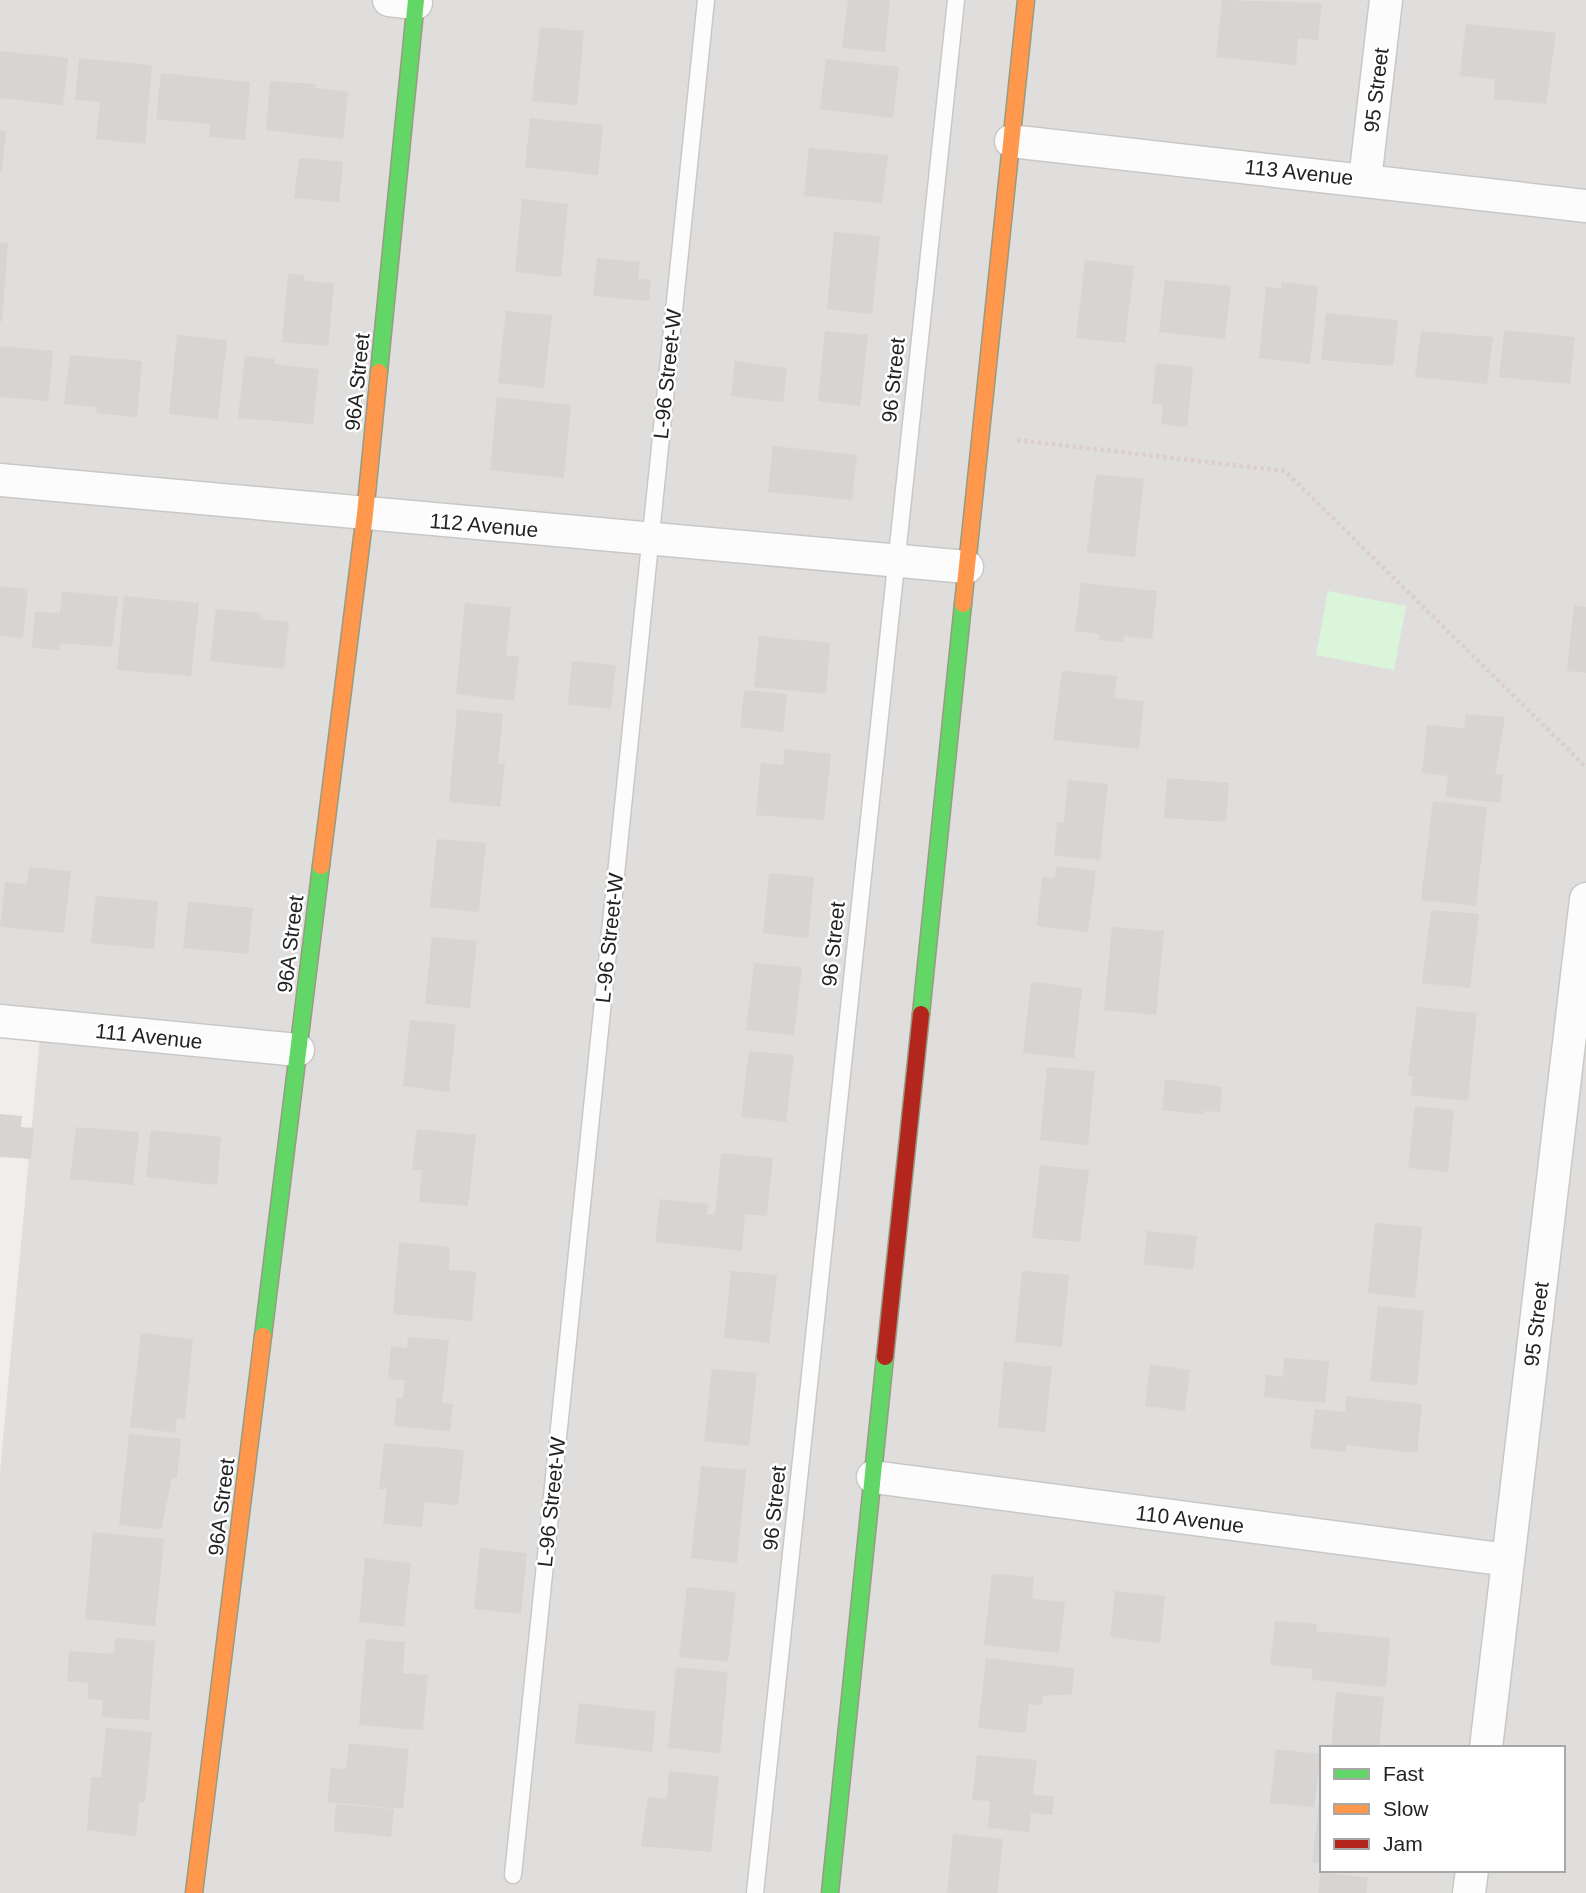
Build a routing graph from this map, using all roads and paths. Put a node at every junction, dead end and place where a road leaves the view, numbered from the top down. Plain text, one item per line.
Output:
1 (706, 0) edge
2 (956, 0) edge
3 (1026, 0) edge
4 (1386, 0) edge
5 (407, 1) edge
6 (1012, 141) junction
7 (1365, 180) junction
8 (1586, 205) edge
9 (981, 436) junction
10 (0, 480) edge
11 (365, 514) junction
12 (650, 540) junction
13 (895, 561) junction
14 (967, 567) junction
15 (1586, 767) edge
16 (1586, 900) edge
17 (0, 1021) edge
18 (298, 1050) junction
19 (873, 1477) junction
20 (1508, 1560) junction
21 (1486, 1746) edge
22 (1472, 1872) edge
23 (513, 1875) dead end
24 (194, 1893) edge
25 (755, 1893) edge
26 (830, 1893) edge
27 (1469, 1893) edge

1 - 12 lane, L-96 Street-W
2 - 13 lane, 96 Street
3 - 6 street
4 - 7 street, 95 Street
5 - 11 street, 96A Street
6 - 7 street, 113 Avenue
6 - 9 street
7 - 8 street, 113 Avenue
9 - 14 street
9 - 15 path
10 - 11 street, 112 Avenue
11 - 12 street, 112 Avenue
11 - 18 street, 96A Street
12 - 13 street, 112 Avenue
12 - 23 lane, L-96 Street-W
13 - 14 street, 112 Avenue
13 - 25 lane, 96 Street
14 - 19 street
16 - 20 street, 95 Street
17 - 18 street, 111 Avenue
18 - 24 street, 96A Street
19 - 20 street, 110 Avenue
19 - 26 street
20 - 21 street, 95 Street
22 - 27 street

